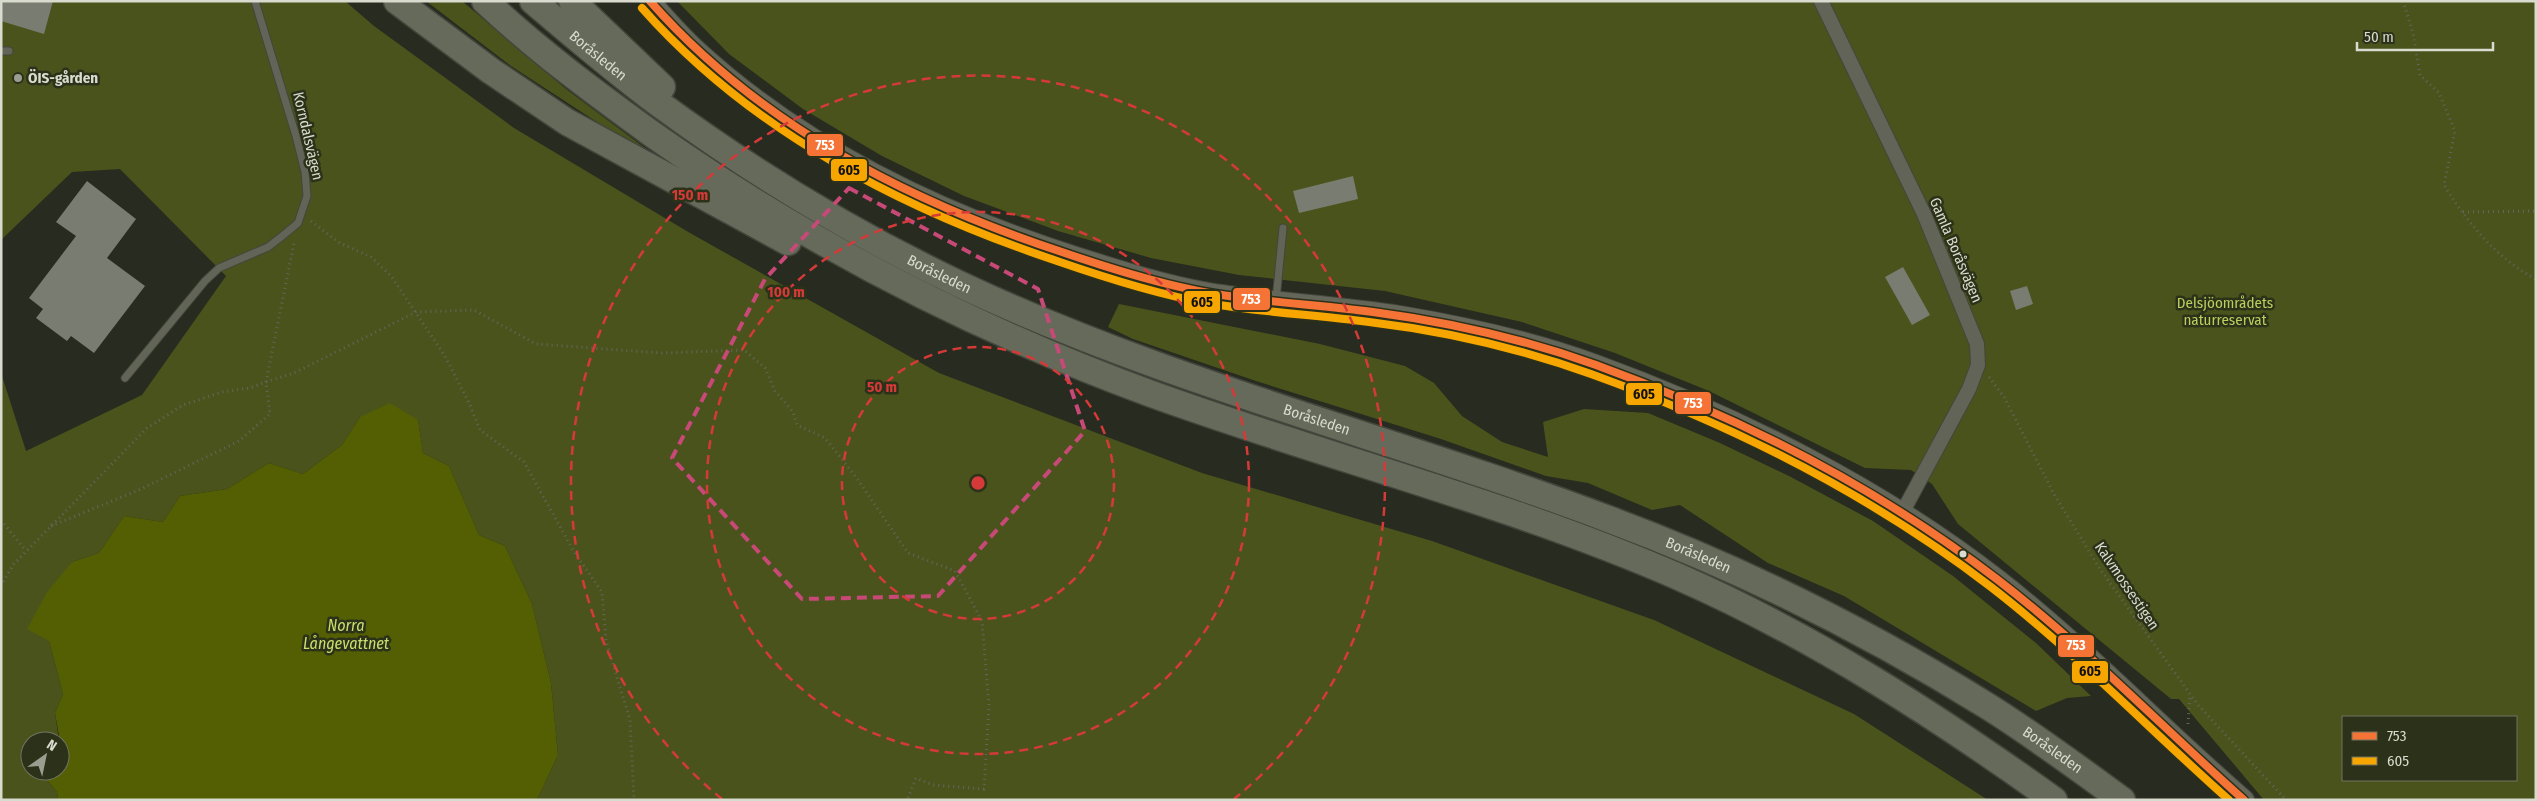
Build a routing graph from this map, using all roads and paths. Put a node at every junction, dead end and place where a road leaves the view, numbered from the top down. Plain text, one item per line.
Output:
1 (255, 1) edge
2 (397, 1) edge
3 (485, 1) edge
4 (532, 1) edge
5 (572, 1) edge
6 (650, 1) edge
7 (1821, 1) edge
8 (2402, 1) edge
9 (1, 51) edge
10 (9, 51) dead end
11 (743, 162) junction
12 (2536, 211) edge
13 (2462, 212) junction
14 (302, 215) junction
15 (298, 223) junction
16 (1283, 228) dead end
17 (2536, 279) edge
18 (1276, 301) junction
19 (945, 308) junction
20 (416, 312) junction
21 (1978, 365) junction
22 (124, 378) dead end
23 (266, 382) junction
24 (1902, 513) junction
25 (1, 520) edge
26 (51, 526) junction
27 (26, 551) junction
28 (1, 586) edge
29 (2190, 695) junction
30 (2180, 723) dead end
31 (634, 800) edge
32 (907, 800) edge
33 (2054, 800) edge
34 (2122, 800) edge
35 (2244, 800) edge
36 (2286, 800) edge

1 - 14 lane, Korndalsvägen
2 - 19 highway
3 - 19 highway, Boråsleden
4 - 11 highway, Boråsleden
5 - 11 highway
6 - 18 street
7 - 21 street, Gamla Boråsvägen
8 - 13 path
9 - 10 lane
11 - 34 highway, Boråsleden
12 - 13 path
13 - 17 path
14 - 15 lane, Korndalsvägen
14 - 20 path
15 - 22 lane, Korndalsvägen
15 - 23 path
16 - 18 lane
18 - 24 street
19 - 33 highway, Boråsleden
20 - 23 path
20 - 31 path
20 - 32 path
21 - 24 street
21 - 29 path, Kalvmossestigen
23 - 26 path
23 - 26 path
24 - 35 street
25 - 27 path
26 - 27 path
27 - 28 path
29 - 30 path
29 - 36 path, Kalvmossestigen

